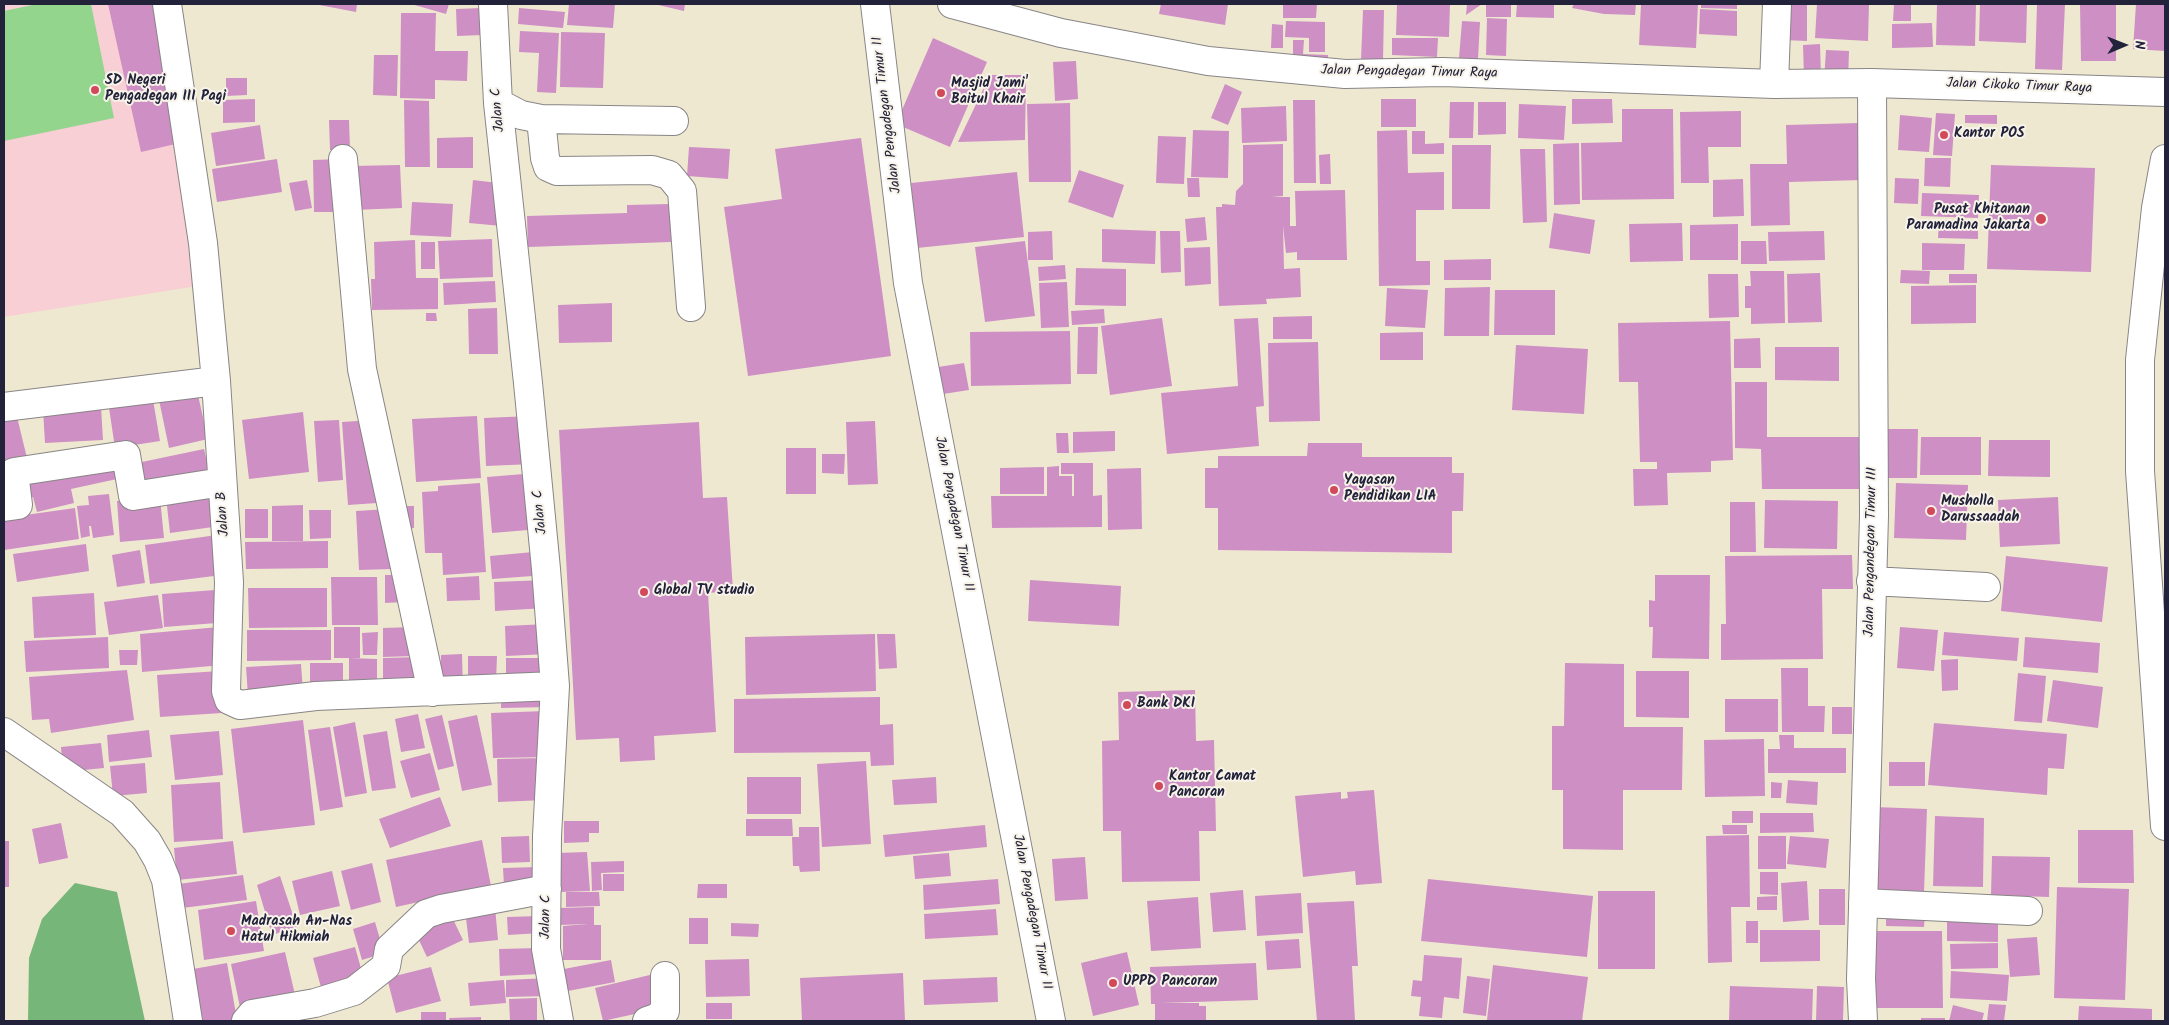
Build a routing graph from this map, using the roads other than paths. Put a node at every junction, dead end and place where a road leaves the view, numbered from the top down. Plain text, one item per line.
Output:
1 (167, 4) edge
2 (494, 4) edge
3 (875, 4) edge
4 (952, 4) edge
5 (1777, 4) edge
6 (1872, 83) junction
7 (1774, 84) junction
8 (2165, 92) edge
9 (498, 103) junction
10 (541, 119) junction
11 (674, 121) dead end
12 (343, 158) dead end
13 (2165, 159) edge
14 (690, 307) dead end
15 (216, 381) junction
16 (4, 407) edge
17 (222, 482) junction
18 (4, 507) edge
19 (1871, 581) junction
20 (1986, 587) dead end
21 (2157, 609) edge
22 (555, 686) junction
23 (432, 692) junction
24 (4, 732) edge
25 (2165, 826) edge
26 (547, 889) junction
27 (1863, 903) junction
28 (2028, 911) dead end
29 (665, 976) dead end
30 (188, 1021) edge
31 (246, 1021) edge
32 (559, 1021) edge
33 (647, 1021) edge
34 (1051, 1021) edge
35 (1863, 1021) edge

1 - 15 street, Jalan B
2 - 9 street, Jalan C
3 - 34 street, Jalan Pengadegan Timur II
4 - 7 street, Jalan Pengadegan Timur Raya
5 - 7 street
6 - 7 street, Jalan Pengadegan Timur Raya
6 - 8 street, Jalan Cikoko Timur Raya
6 - 19 street, Jalan Pengandegan Timur III
9 - 10 street
9 - 22 street, Jalan C
10 - 11 street
10 - 14 street
12 - 23 street
13 - 21 street
15 - 16 street
15 - 17 street, Jalan B
17 - 18 street
17 - 23 street, Jalan B
19 - 20 street
19 - 27 street, Jalan Pengandegan Timur III
21 - 25 street
22 - 23 street, Jalan B
22 - 26 street, Jalan C
24 - 30 street
26 - 31 street
26 - 32 street, Jalan C
27 - 28 street
27 - 35 street, Jalan Pengandegan Timur III
29 - 33 street

